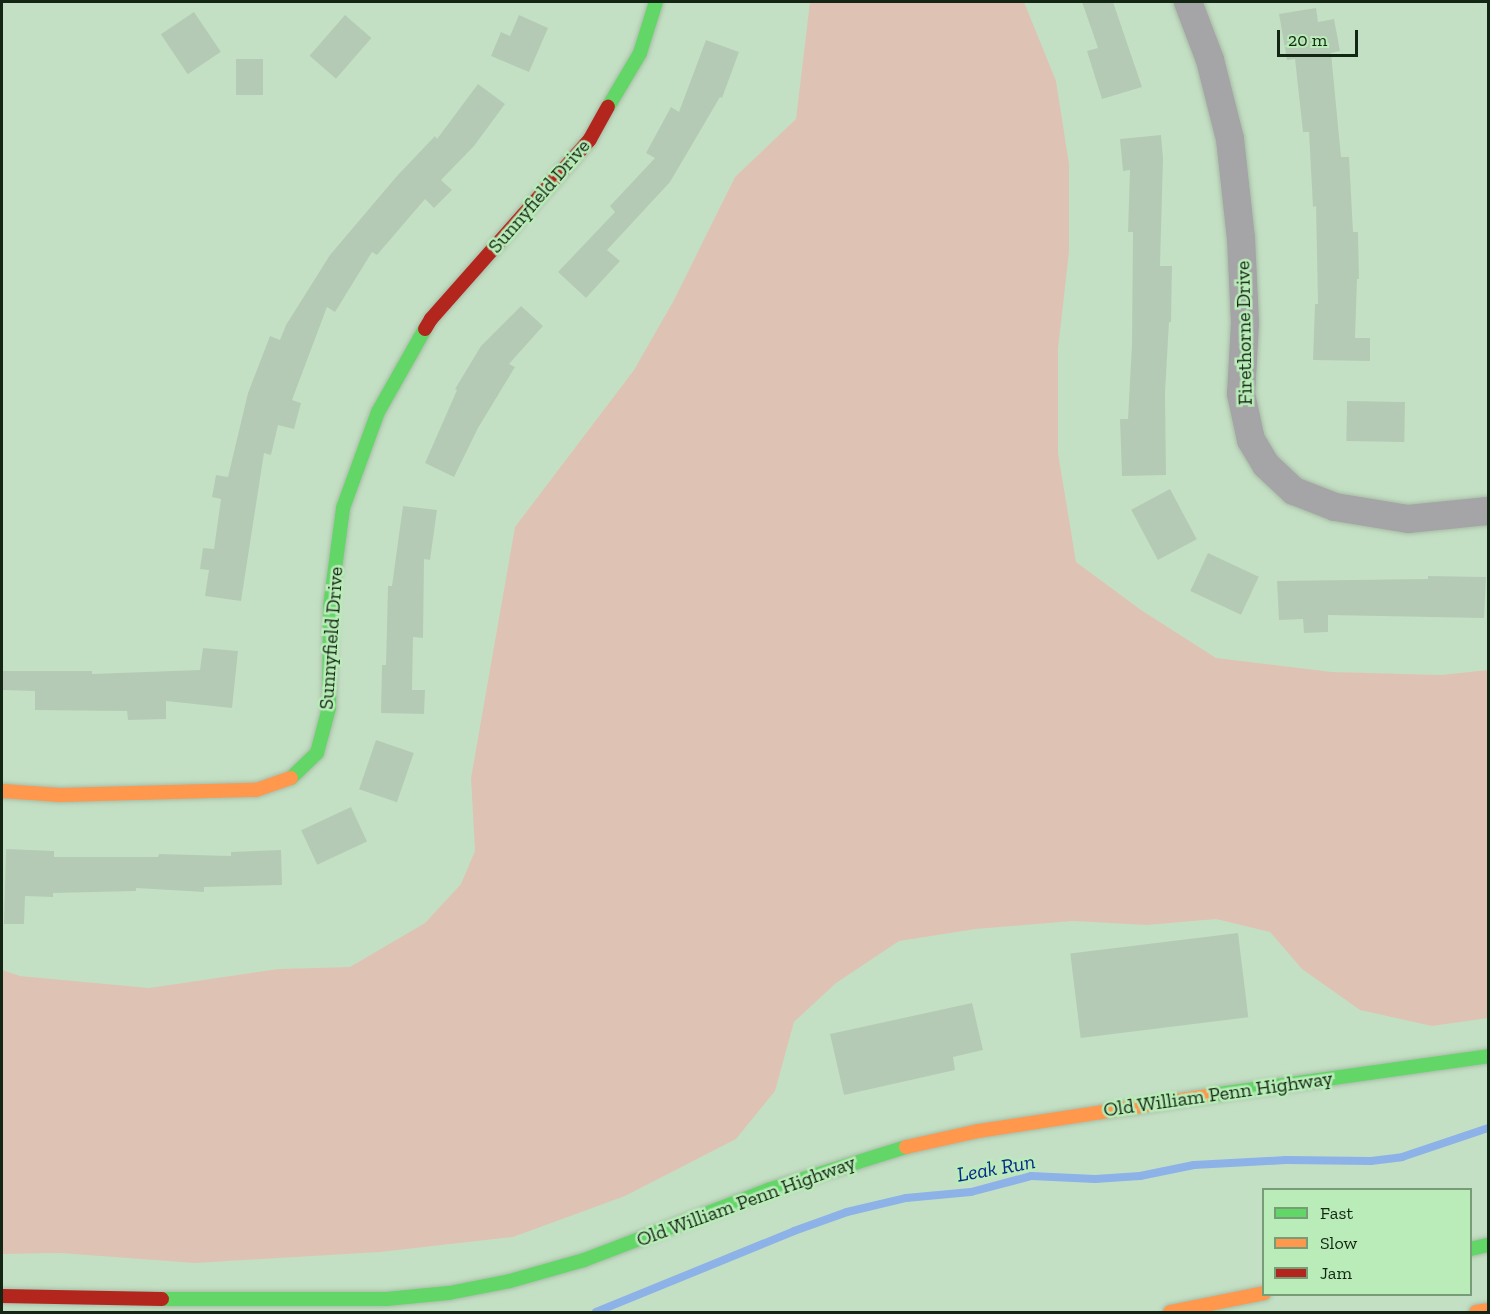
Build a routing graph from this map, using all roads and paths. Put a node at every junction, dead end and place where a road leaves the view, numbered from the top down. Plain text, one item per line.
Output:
1 (656, 2) edge
2 (1188, 2) edge
3 (1488, 511) edge
4 (2, 791) edge
5 (1488, 1056) edge
6 (1488, 1245) edge
7 (1472, 1249) edge
8 (1262, 1293) edge
9 (2, 1296) edge
10 (1488, 1310) edge
11 (1170, 1312) edge
12 (1476, 1312) edge

1 - 4 main road, Sunnyfield Drive
2 - 3 street, Firethorne Drive
5 - 9 main road, Old William Penn Highway
6 - 7 main road
8 - 11 main road
10 - 12 main road

